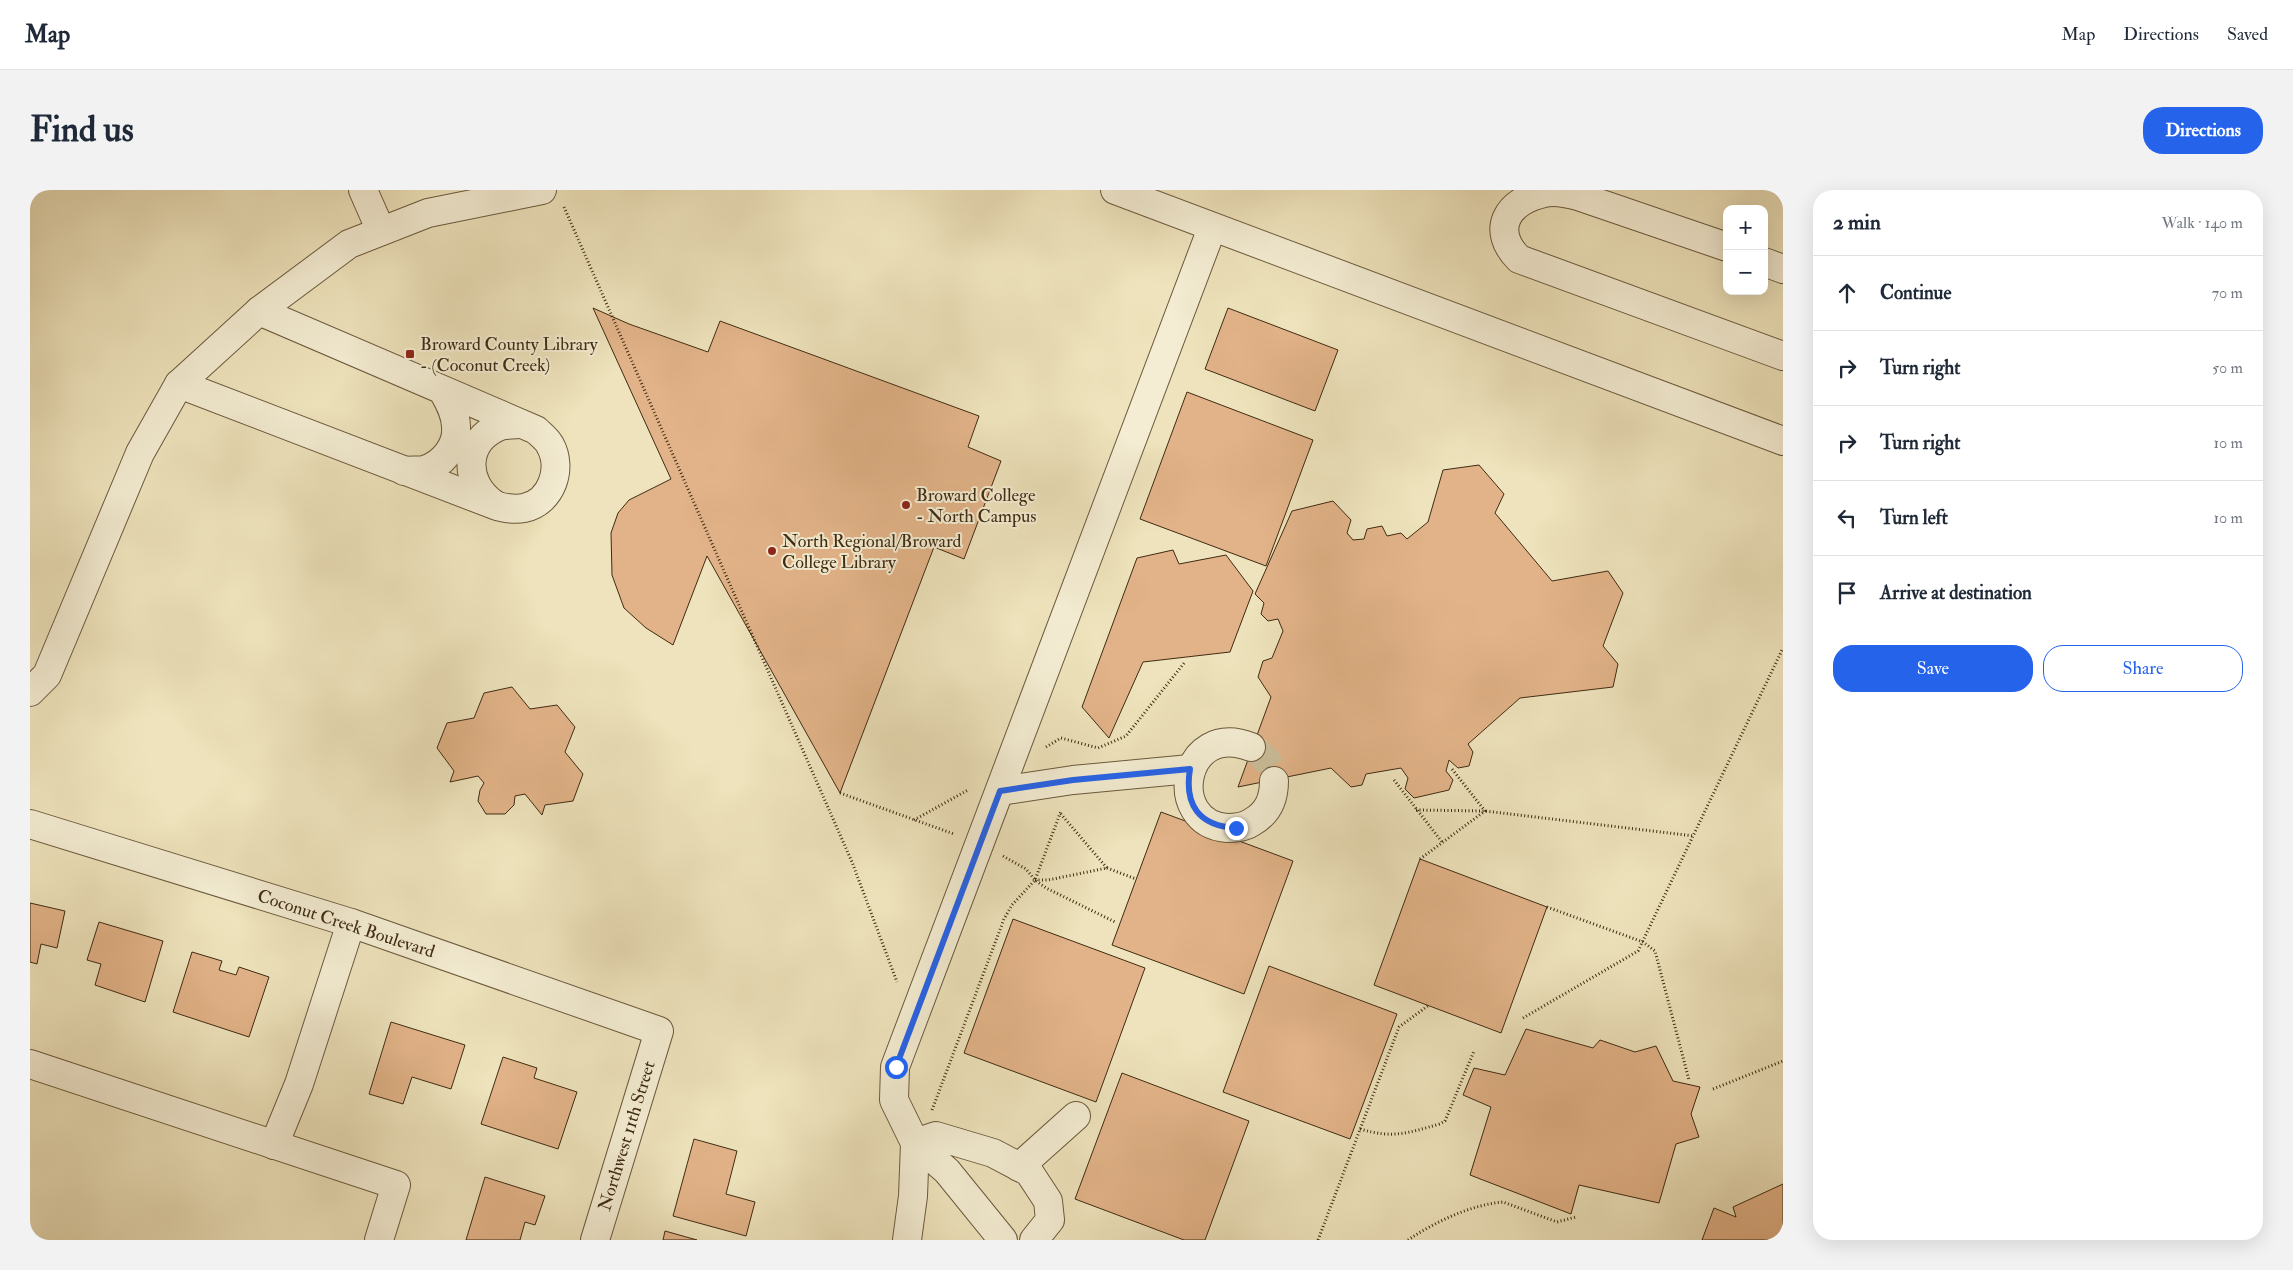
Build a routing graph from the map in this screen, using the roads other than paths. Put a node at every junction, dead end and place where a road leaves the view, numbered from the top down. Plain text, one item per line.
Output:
1 (363, 190) edge
2 (1116, 190) edge
3 (551, 195) edge
4 (1212, 228) junction
5 (381, 231) junction
6 (1723, 246) edge
7 (1768, 263) edge
8 (1783, 269) edge
9 (259, 311) junction
10 (1783, 356) edge
11 (179, 384) junction
12 (443, 391) junction
13 (519, 424) junction
14 (1783, 441) edge
15 (404, 471) junction
16 (497, 506) junction
17 (30, 692) edge
18 (1251, 746) tunnel mouth
19 (1190, 769) junction
20 (1004, 779) junction
21 (1274, 781) tunnel mouth
22 (30, 824) edge
23 (351, 923) junction
24 (659, 1031) joint
25 (30, 1064) edge
26 (1076, 1116) dead end
27 (915, 1143) junction
28 (274, 1145) junction
29 (1019, 1167) junction
30 (379, 1240) edge
31 (595, 1240) edge
32 (907, 1240) edge
33 (1003, 1240) edge
34 (1034, 1240) edge

1 - 5 street
2 - 4 street
3 - 5 street
4 - 14 street
4 - 20 street
5 - 9 street
6 - 10 street
7 - 8 street
9 - 11 street
9 - 12 street
11 - 15 street
11 - 17 street
12 - 13 street
12 - 15 street
13 - 16 street
13 - 16 street
15 - 16 street
18 - 19 street
19 - 20 street
19 - 21 street
20 - 27 street
22 - 23 street, Coconut Creek Boulevard
23 - 24 street, Coconut Creek Boulevard
23 - 28 street
24 - 31 street, Northwest 11th Street
25 - 28 street
26 - 29 street
27 - 29 street
27 - 32 street
27 - 33 street
28 - 30 street
29 - 34 street

